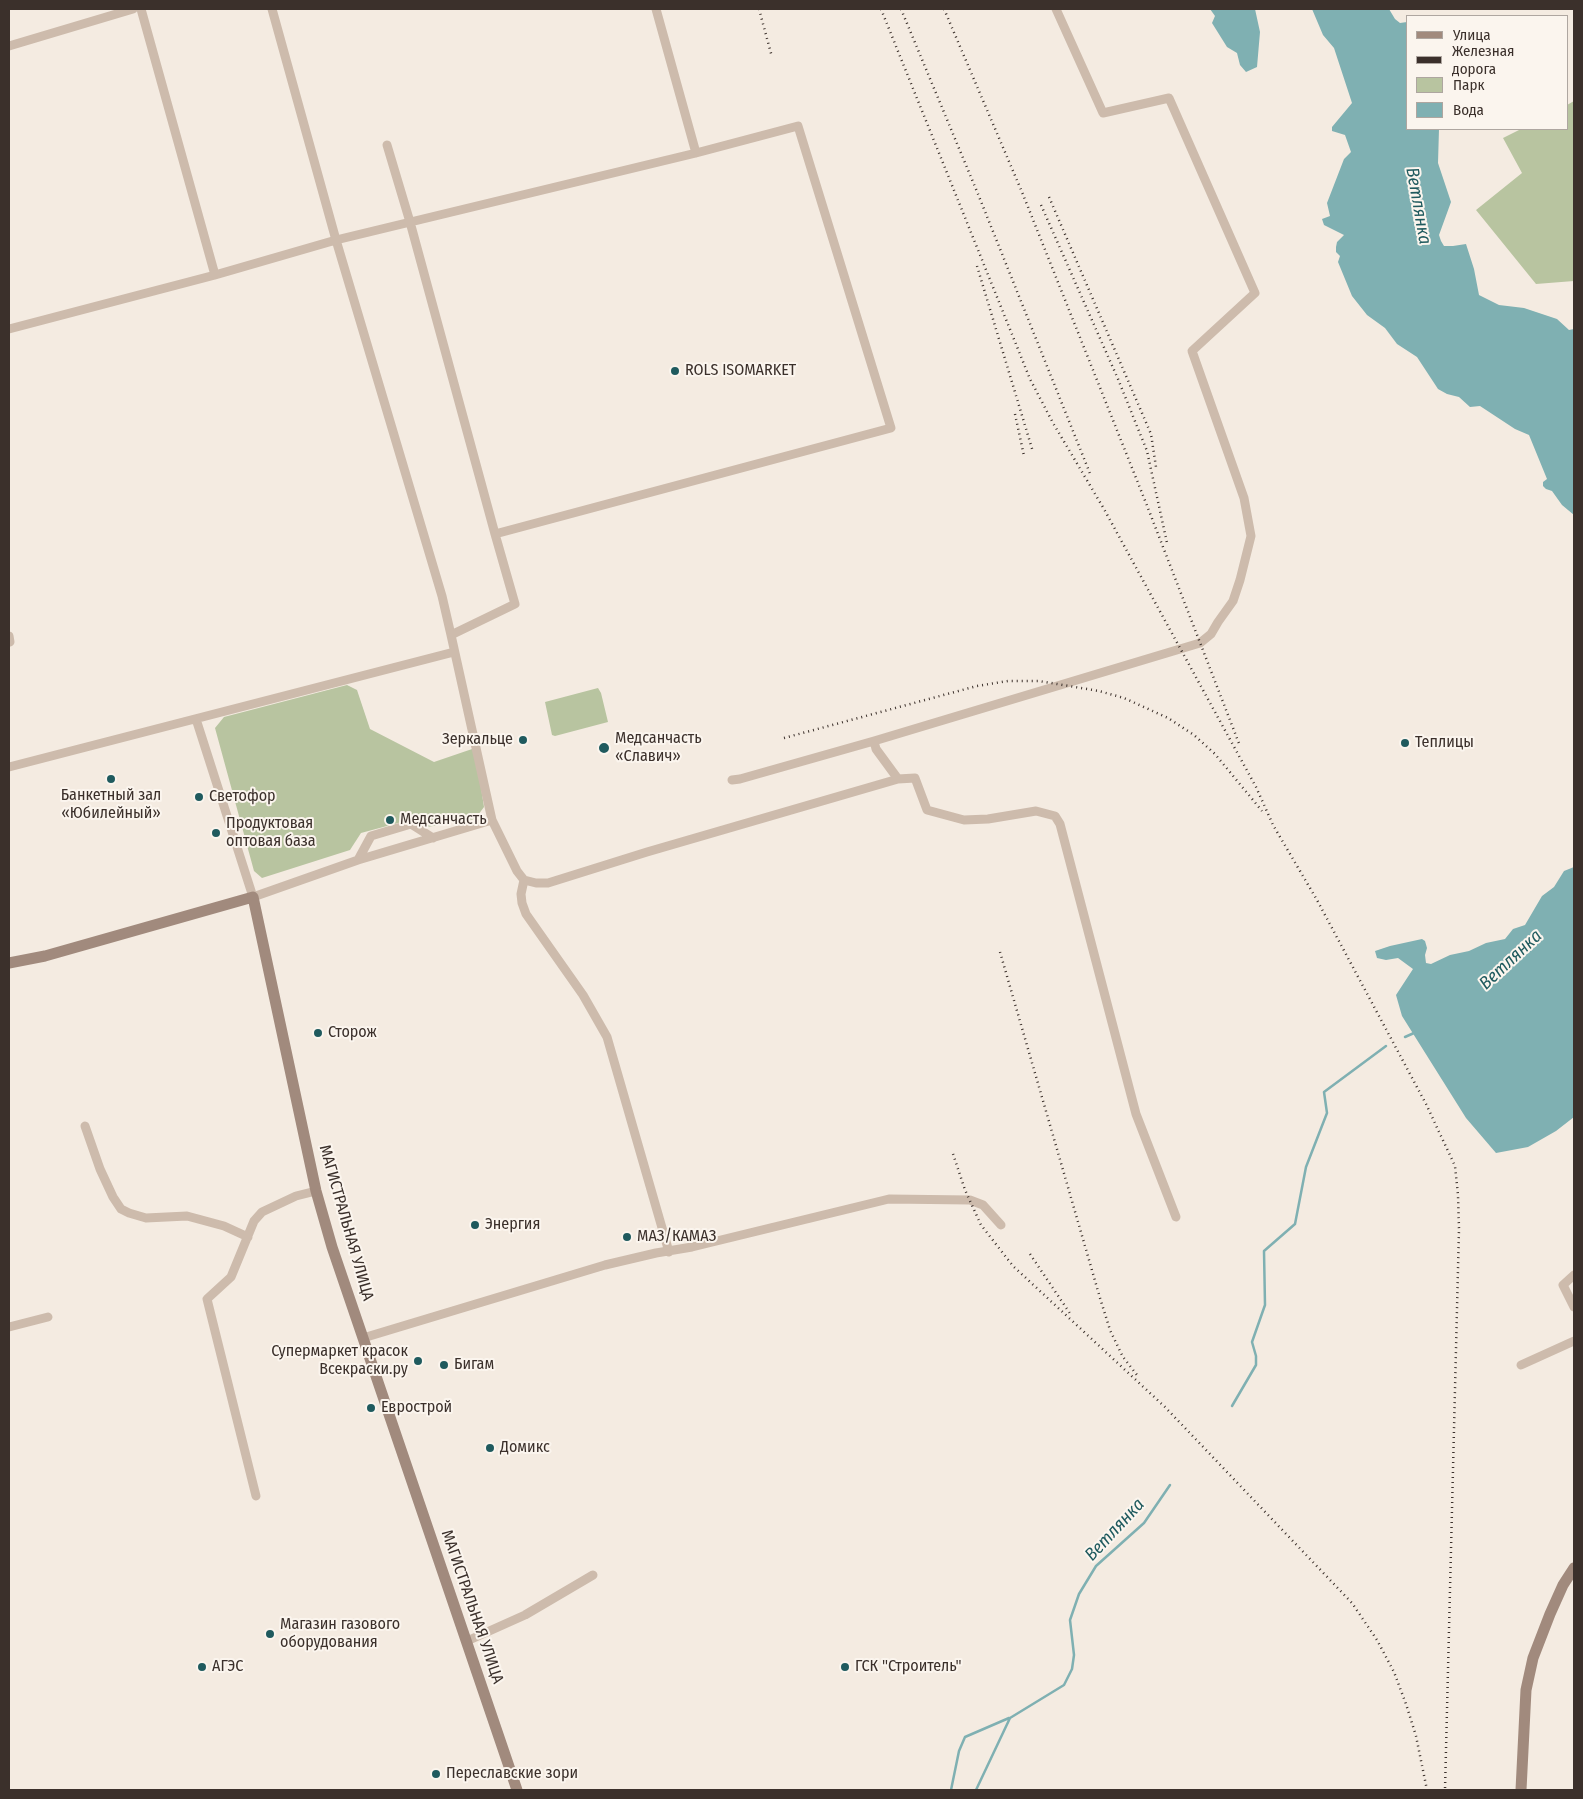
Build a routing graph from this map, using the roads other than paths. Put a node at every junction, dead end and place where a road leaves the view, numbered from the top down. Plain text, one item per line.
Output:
1 (133, 9) edge
2 (141, 9) edge
3 (272, 9) edge
4 (656, 9) edge
5 (1056, 9) edge
6 (9, 46) edge
7 (387, 145) dead end
8 (696, 154) junction
9 (410, 222) junction
10 (336, 240) junction
11 (215, 275) junction
12 (9, 329) edge
13 (495, 534) junction
14 (451, 635) junction
15 (454, 652) junction
16 (196, 719) junction
17 (874, 741) junction
18 (9, 767) edge
19 (898, 779) junction
20 (732, 780) dead end
21 (492, 820) junction
22 (433, 838) junction
23 (358, 860) junction
24 (524, 880) junction
25 (253, 897) junction
26 (9, 963) edge
27 (84, 1126) dead end
28 (316, 1191) junction
29 (1176, 1217) dead end
30 (1001, 1225) dead end
31 (248, 1237) junction
32 (669, 1252) junction
33 (1574, 1275) edge
34 (1574, 1307) edge
35 (48, 1317) dead end
36 (9, 1327) edge
37 (363, 1338) junction
38 (1574, 1341) edge
39 (1521, 1365) dead end
40 (256, 1496) dead end
41 (1574, 1568) edge
42 (593, 1575) dead end
43 (467, 1641) junction
44 (517, 1790) edge
45 (1521, 1790) edge

1 - 6 street
2 - 11 street
3 - 10 street
4 - 8 street
5 - 17 street
7 - 9 street
8 - 9 street
8 - 13 street
9 - 10 street
9 - 13 street
10 - 11 street
10 - 14 street
11 - 12 street
13 - 14 street
14 - 15 street
15 - 16 street
15 - 21 street
16 - 18 street
16 - 25 street
17 - 19 street
17 - 20 street
19 - 24 street
19 - 29 street
21 - 22 street
21 - 24 street
22 - 23 street
22 - 23 street
23 - 25 street
24 - 32 street
25 - 26 main road
25 - 28 main road, МАГИСТРАЛЬНАЯ УЛИЦА
27 - 31 street
28 - 31 street
28 - 37 main road, МАГИСТРАЛЬНАЯ УЛИЦА
30 - 32 street
31 - 40 street
32 - 37 street
33 - 34 street
35 - 36 street
37 - 43 main road, МАГИСТРАЛЬНАЯ УЛИЦА
38 - 39 street
41 - 45 main road
42 - 43 street
43 - 44 main road, МАГИСТРАЛЬНАЯ УЛИЦА

